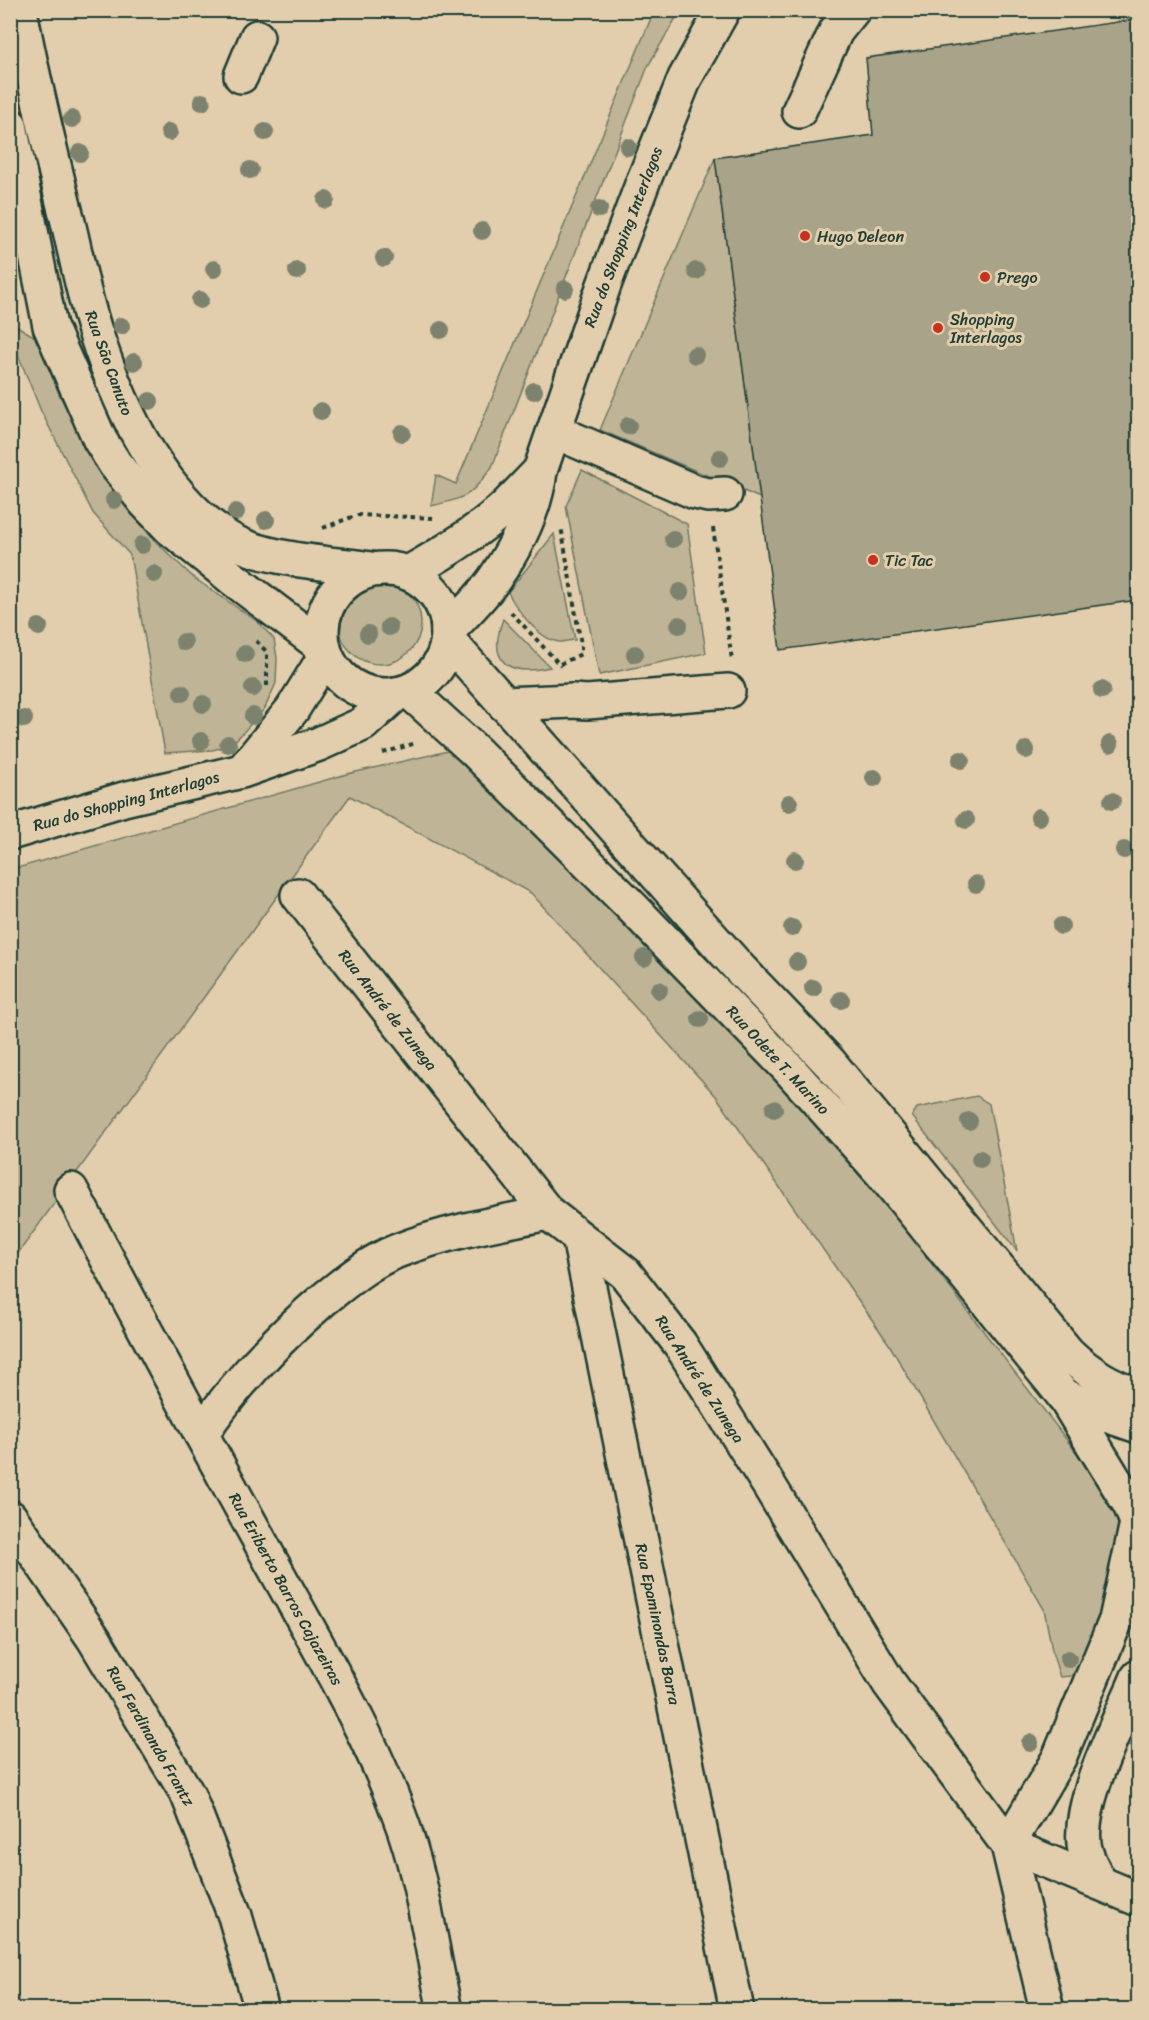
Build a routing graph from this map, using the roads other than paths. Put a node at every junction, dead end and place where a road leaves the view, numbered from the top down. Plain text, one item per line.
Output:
1 (20, 10) edge
2 (723, 10) edge
3 (853, 10) edge
4 (257, 37) dead end
5 (241, 76) dead end
6 (799, 111) dead end
7 (10, 125) edge
8 (554, 431) junction
9 (539, 480) junction
10 (716, 495) road end
11 (371, 569) junction
12 (410, 572) junction
13 (448, 636) junction
14 (324, 651) junction
15 (730, 679) road end
16 (403, 693) junction
17 (504, 704) junction
18 (242, 771) junction
19 (10, 832) edge
20 (298, 895) dead end
21 (71, 1190) dead end
22 (548, 1213) junction
23 (579, 1238) junction
24 (1063, 1395) junction
25 (1138, 1395) edge
26 (1138, 1426) edge
27 (201, 1434) junction
28 (10, 1517) edge
29 (1138, 1520) edge
30 (1132, 1575) edge
31 (1127, 1625) edge
32 (1138, 1677) edge
33 (1008, 1845) junction
34 (1100, 1882) junction
35 (1138, 1899) edge
36 (262, 2010) edge
37 (445, 2010) edge
38 (737, 2010) edge
39 (1047, 2010) edge

1 - 11 street, Rua São Canuto
2 - 8 street, Rua do Shopping Interlagos
3 - 6 street
4 - 5 street
7 - 14 street
8 - 9 street, Rua do Shopping Interlagos
8 - 10 street
9 - 12 street
9 - 13 street, Rua do Shopping Interlagos
11 - 12 street
11 - 14 street
12 - 13 street
13 - 16 street
13 - 17 street
14 - 16 street
14 - 18 street
15 - 17 street
16 - 18 street, Rua do Shopping Interlagos
16 - 24 street, Rua Odete T. Marino
17 - 25 street
18 - 19 street, Rua do Shopping Interlagos
20 - 22 street, Rua André de Zunega
21 - 27 street, Rua Eriberto Barros Cajazeiras
22 - 23 street, Rua André de Zunega
22 - 27 street
23 - 33 street, Rua André de Zunega
23 - 38 street, Rua Epaminondas Barra
24 - 26 street, Rua Odete T. Marino
24 - 29 street
27 - 37 street, Rua Eriberto Barros Cajazeiras
28 - 36 street, Rua Ferdinando Frantz
29 - 30 street
30 - 31 street
31 - 33 street
32 - 34 street
33 - 34 street
33 - 39 street
34 - 35 street

